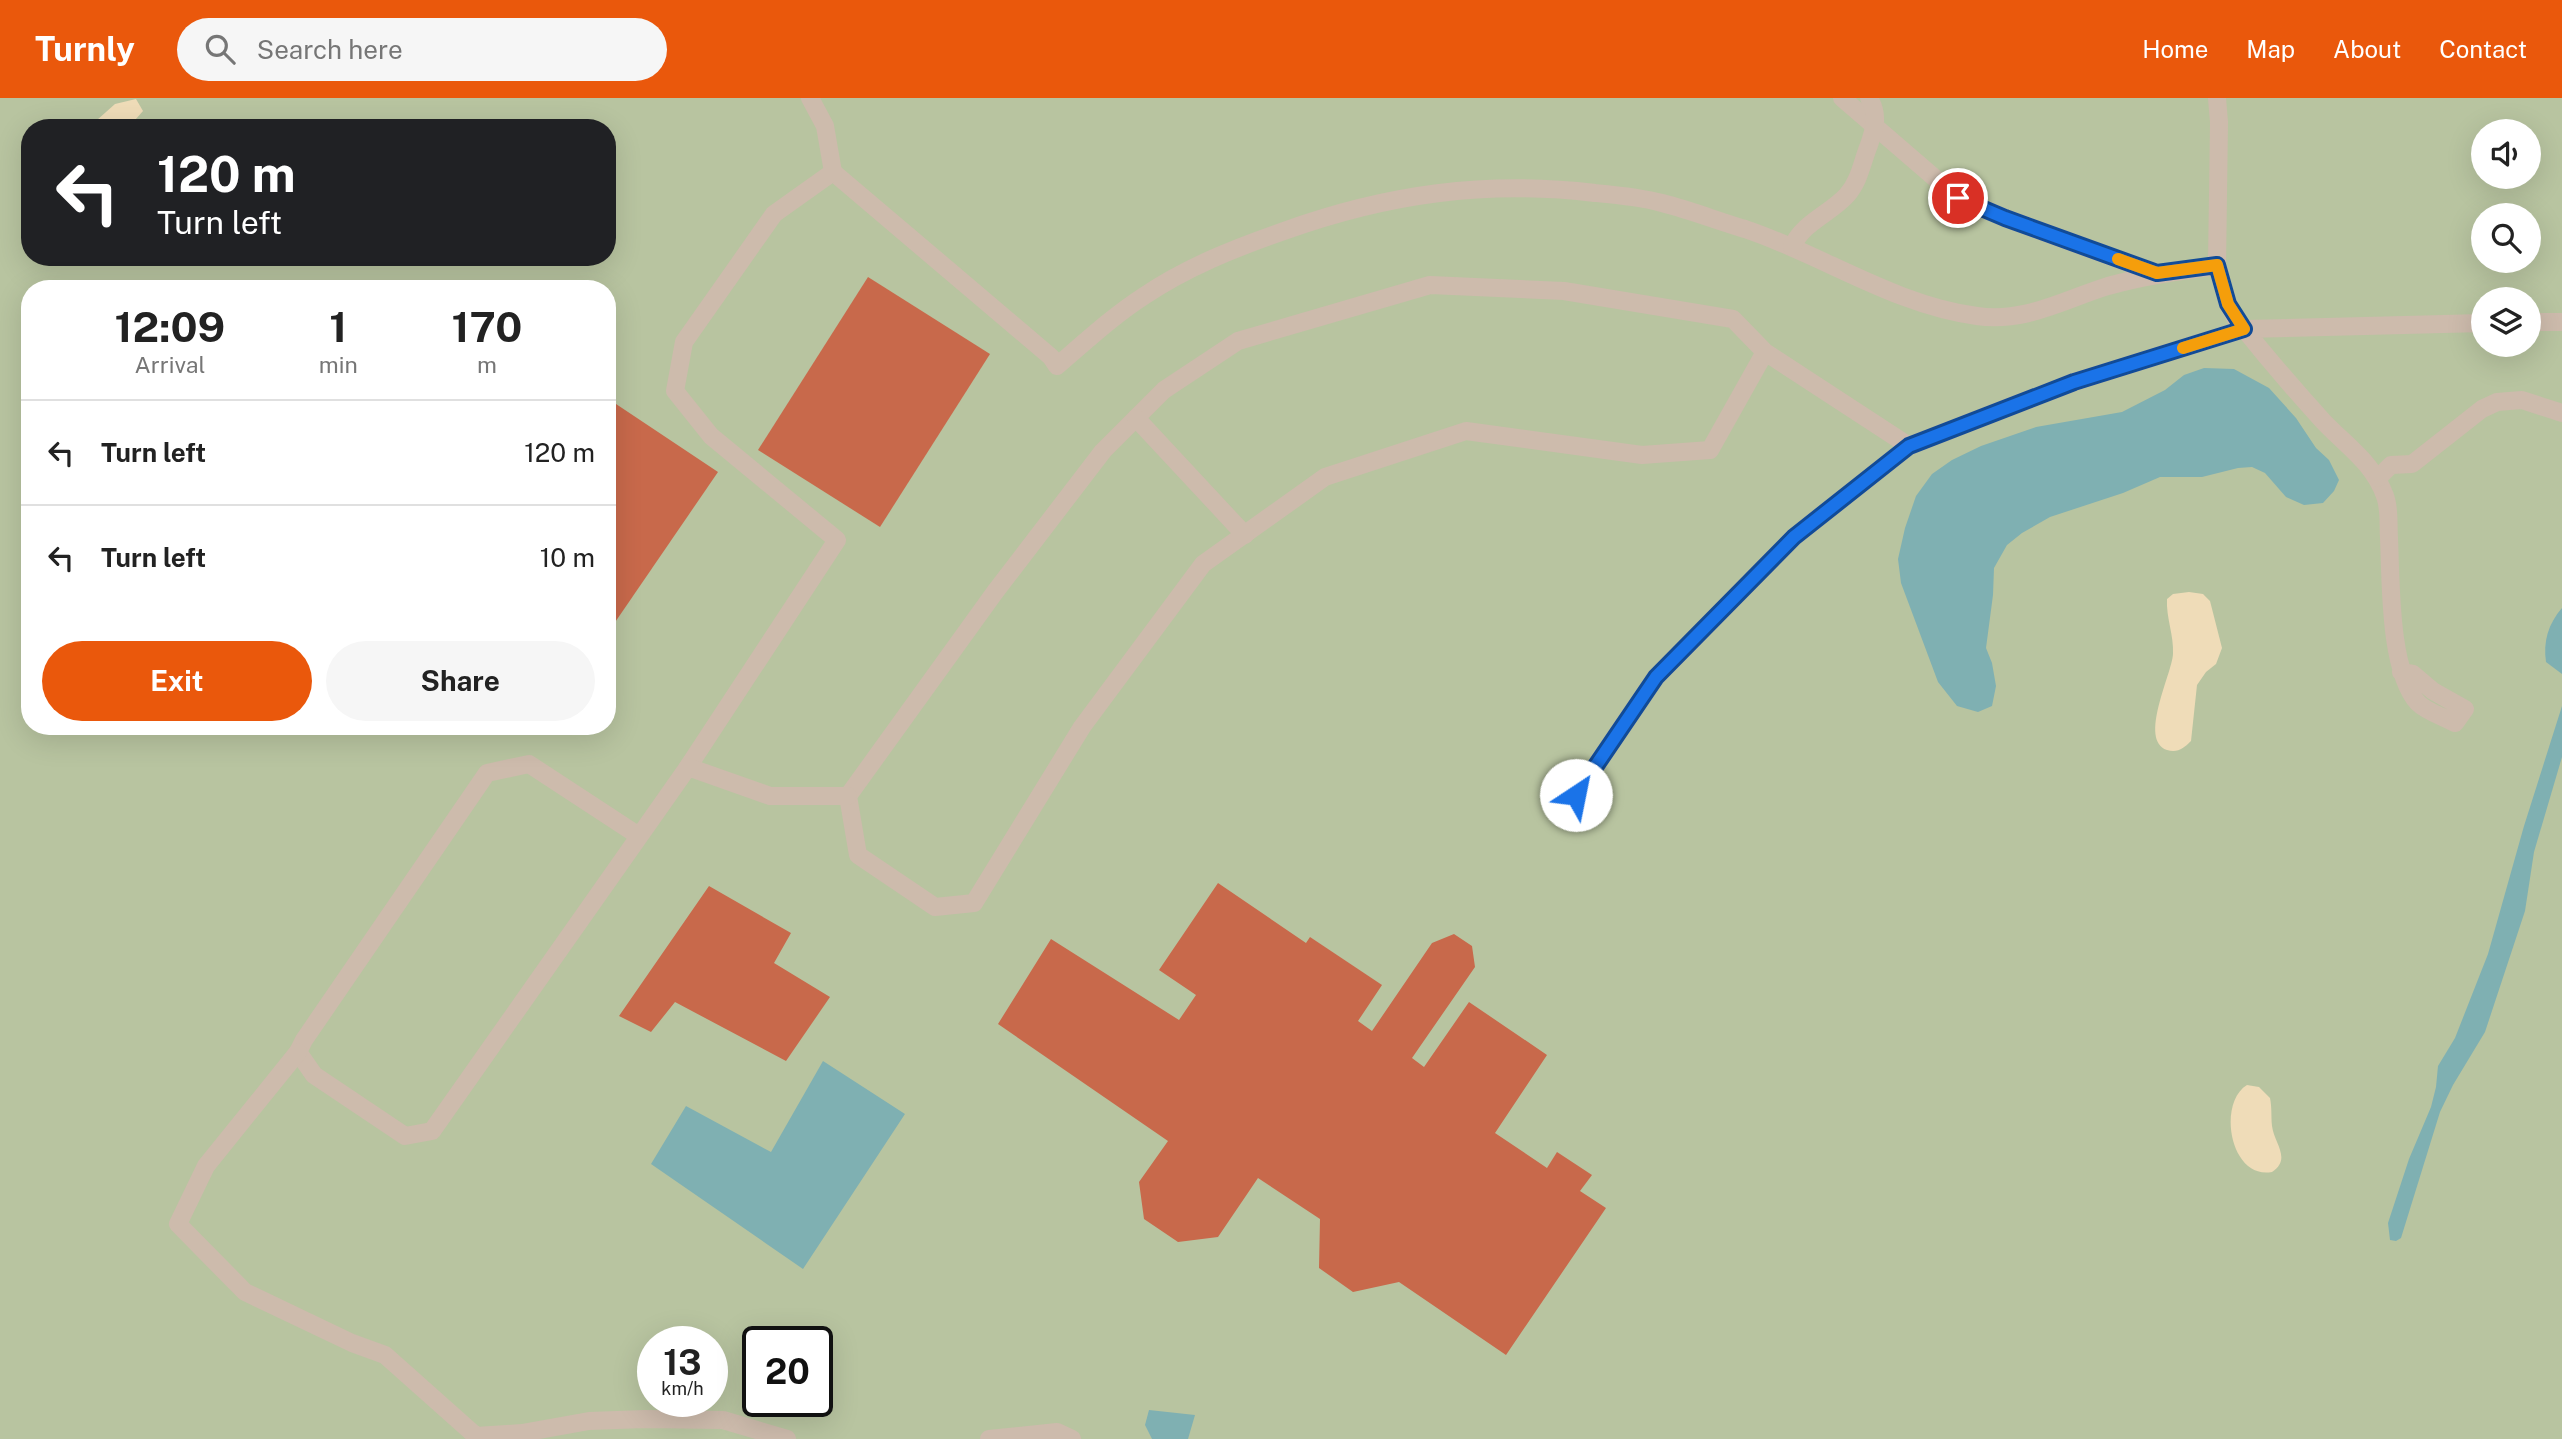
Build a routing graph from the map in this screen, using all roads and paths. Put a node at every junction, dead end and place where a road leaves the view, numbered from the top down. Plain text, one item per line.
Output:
1 (810, 98) edge
2 (1842, 98) edge
3 (1869, 98) edge
4 (2217, 98) edge
5 (1875, 126) junction
6 (833, 172) junction
7 (1792, 247) junction
8 (2217, 265) junction
9 (2157, 273) junction
10 (2541, 322) edge
11 (2562, 322) edge
12 (2471, 323) edge
13 (2244, 329) junction
14 (1765, 352) junction
15 (2562, 413) edge
16 (1136, 418) junction
17 (1909, 446) junction
18 (2378, 478) junction
19 (1245, 535) junction
20 (2401, 672) dead end
21 (688, 767) junction
22 (1576, 795) dead end
23 (848, 796) junction
24 (639, 836) junction
25 (298, 1052) junction
26 (787, 1439) edge
27 (989, 1439) edge
28 (1072, 1439) edge

1 - 6 lane
2 - 5 lane
3 - 5 lane
4 - 8 lane
5 - 7 lane
5 - 9 lane
6 - 7 lane
6 - 21 lane
7 - 9 lane
8 - 9 lane
8 - 13 lane
10 - 11 lane
12 - 13 lane
13 - 17 lane
13 - 18 lane
14 - 16 lane
14 - 17 lane
14 - 19 lane
15 - 18 lane
16 - 19 lane
16 - 23 lane
17 - 22 lane
18 - 20 lane
19 - 23 lane
21 - 23 lane
21 - 24 lane
24 - 25 lane
24 - 25 lane
25 - 26 lane
27 - 28 lane

